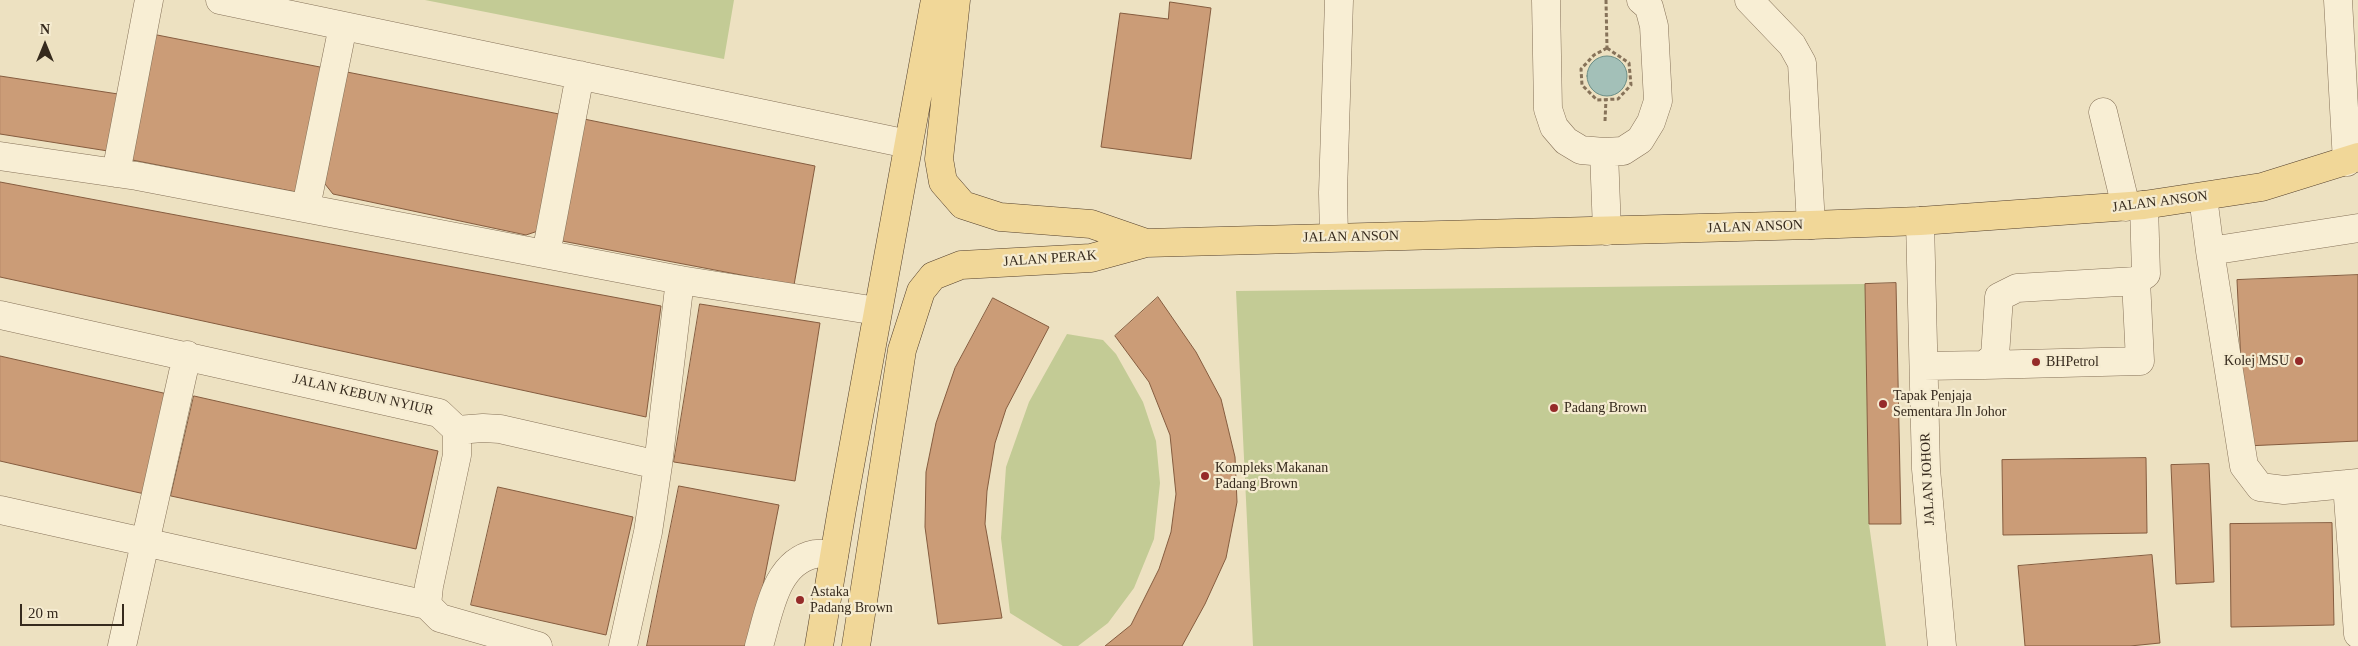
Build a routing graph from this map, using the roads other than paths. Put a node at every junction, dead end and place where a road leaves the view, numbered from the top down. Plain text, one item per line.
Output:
1 (149, 0) edge
2 (220, 0) edge
3 (935, 0) edge
4 (956, 0) edge
5 (1339, 0) edge
6 (1546, 0) edge
7 (1641, 0) edge
8 (1749, 0) edge
9 (2338, 0) edge
10 (343, 26) junction
11 (580, 75) junction
12 (2103, 112) dead end
13 (908, 144) junction
14 (1604, 152) junction
15 (0, 156) edge
16 (2352, 159) edge
17 (116, 173) junction
18 (2203, 197) junction
19 (2135, 206) junction
20 (306, 207) junction
21 (1920, 221) junction
22 (1812, 225) junction
23 (2358, 228) edge
24 (1607, 231) junction
25 (1334, 237) junction
26 (1146, 243) junction
27 (2210, 252) junction
28 (546, 254) junction
29 (680, 280) junction
30 (2136, 281) junction
31 (878, 311) junction
32 (0, 315) edge
33 (188, 355) junction
34 (1984, 365) junction
35 (1924, 366) junction
36 (458, 430) junction
37 (658, 465) junction
38 (2352, 483) edge
39 (0, 510) edge
40 (146, 544) junction
41 (834, 555) junction
42 (428, 606) junction
43 (2358, 634) edge
44 (122, 646) edge
45 (538, 646) edge
46 (623, 646) edge
47 (759, 646) edge
48 (820, 646) edge
49 (856, 646) edge
50 (1942, 646) edge

1 - 17 street
2 - 10 street
3 - 13 main road
4 - 26 main road, JALAN PERAK
5 - 25 street
6 - 14 street
7 - 14 street
8 - 22 street
9 - 16 street
10 - 11 street
10 - 20 street
11 - 13 street
11 - 28 street
12 - 19 street
13 - 31 main road
14 - 24 street
15 - 17 street
16 - 18 main road, JALAN ANSON
17 - 20 street
18 - 19 main road, JALAN ANSON
18 - 27 street
19 - 21 main road, JALAN ANSON
19 - 30 street
20 - 28 street
21 - 22 main road, JALAN ANSON
21 - 35 street, JALAN JOHOR
22 - 24 main road, JALAN ANSON
23 - 27 street
24 - 25 main road, JALAN ANSON
25 - 26 main road, JALAN ANSON
26 - 49 main road, JALAN PERAK
27 - 38 street
28 - 29 street
29 - 31 street
29 - 37 street
30 - 34 street
30 - 34 street
31 - 41 main road
32 - 33 street, JALAN KEBUN NYIUR
33 - 36 street, JALAN KEBUN NYIUR
33 - 40 street
34 - 35 street
35 - 50 street, JALAN JOHOR
36 - 37 street
36 - 42 street
37 - 46 street
38 - 43 street
39 - 40 street
40 - 42 street
40 - 44 street
41 - 47 street
41 - 48 main road
42 - 45 street

